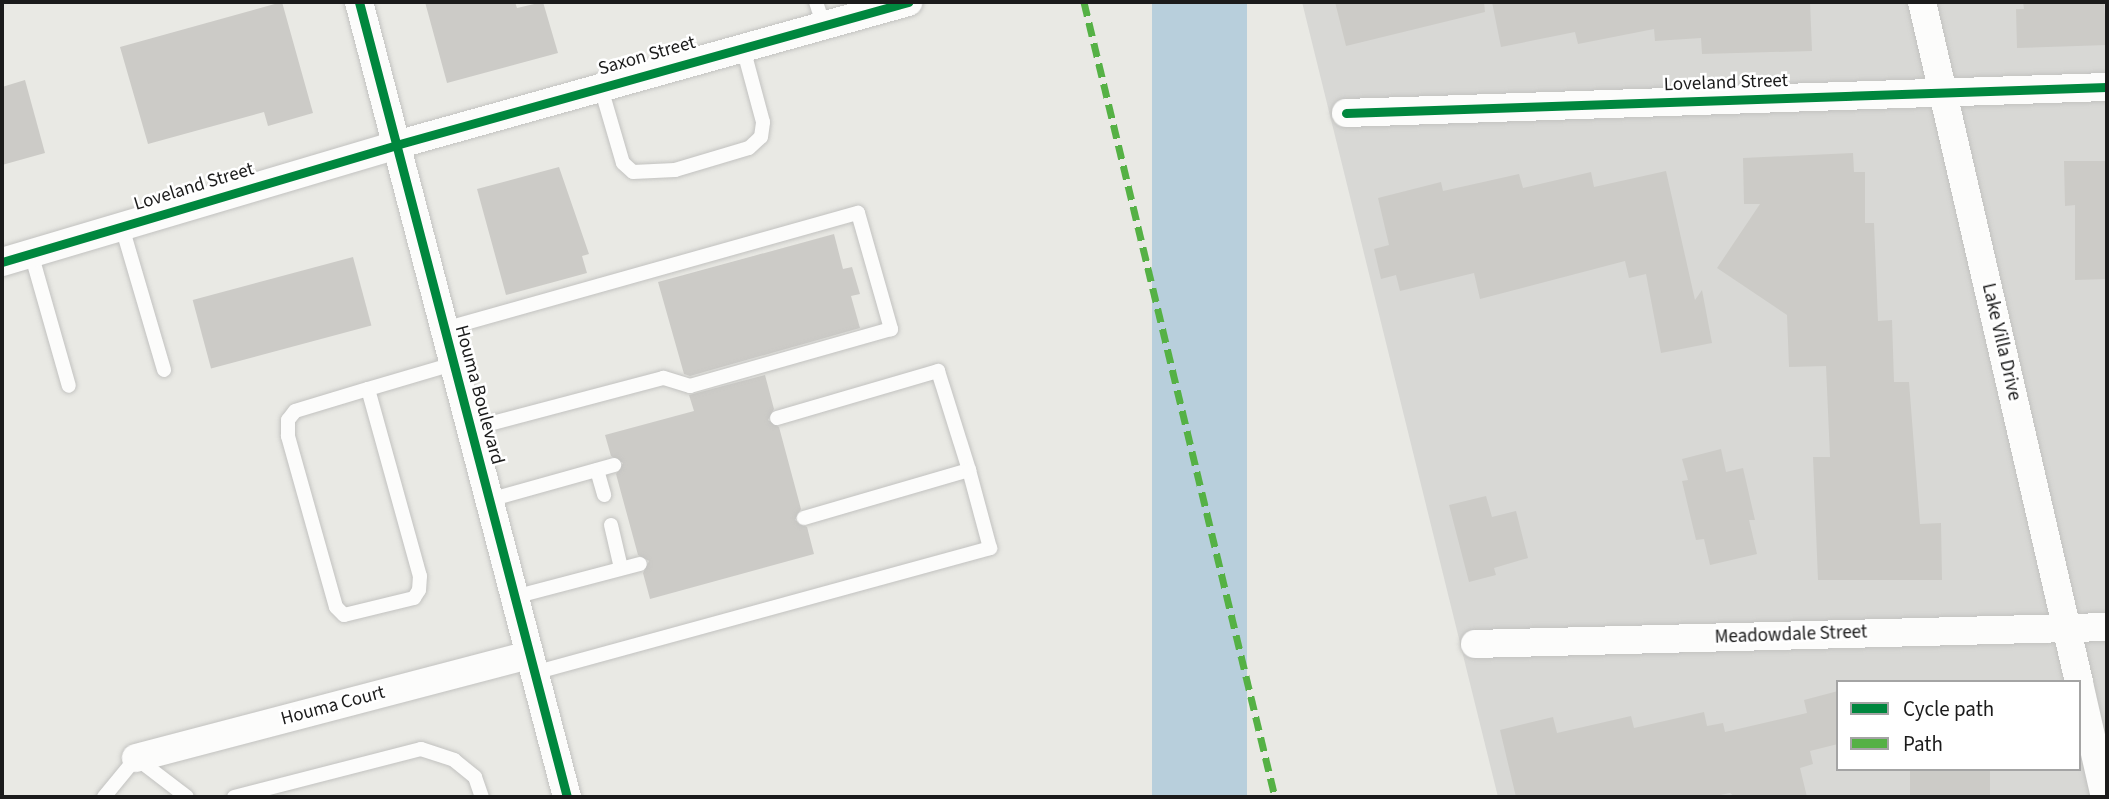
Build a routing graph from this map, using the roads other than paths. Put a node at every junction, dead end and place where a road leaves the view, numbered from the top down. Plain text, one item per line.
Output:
1 (359, 2) edge
2 (908, 2) edge
3 (1922, 2) edge
4 (820, 14) edge
5 (743, 48) junction
6 (2107, 87) edge
7 (601, 88) junction
8 (1943, 93) junction
9 (1346, 113) dead end
10 (396, 145) junction
11 (122, 227) junction
12 (31, 253) junction
13 (2, 262) edge
14 (444, 329) junction
15 (453, 364) junction
16 (164, 370) dead end
17 (69, 386) dead end
18 (368, 389) junction
19 (777, 418) dead end
20 (470, 429) junction
21 (614, 465) dead end
22 (597, 470) junction
23 (969, 470) junction
24 (604, 495) dead end
25 (489, 500) junction
26 (804, 518) dead end
27 (611, 525) dead end
28 (640, 564) dead end
29 (621, 569) junction
30 (514, 597) junction
31 (2107, 627) edge
32 (2067, 628) junction
33 (1475, 644) dead end
34 (532, 664) junction
35 (2079, 680) edge
36 (2081, 691) edge
37 (136, 758) junction
38 (104, 797) edge
39 (187, 797) edge
40 (234, 797) edge
41 (482, 797) edge
42 (567, 797) edge
43 (2105, 797) edge

1 - 10 street, Houma Boulevard
2 - 4 street, Saxon Street
3 - 8 street, Lake Villa Drive
4 - 5 street, Saxon Street
5 - 7 street, Saxon Street
5 - 7 lane
6 - 8 street, Loveland Street
7 - 10 street, Saxon Street
8 - 9 street, Loveland Street
8 - 32 street, Lake Villa Drive
10 - 11 street, Loveland Street
10 - 14 street, Houma Boulevard
11 - 12 street, Loveland Street
11 - 16 lane
12 - 13 street, Loveland Street
12 - 17 lane
14 - 15 street, Houma Boulevard
14 - 20 lane
15 - 18 lane
15 - 20 street, Houma Boulevard
18 - 18 lane
19 - 23 lane
20 - 25 street, Houma Boulevard
21 - 22 lane
22 - 24 lane
22 - 25 lane
23 - 26 lane
23 - 34 lane
25 - 30 street, Houma Boulevard
27 - 29 lane
28 - 29 lane
29 - 30 lane
30 - 34 street, Houma Boulevard
31 - 32 street, Meadowdale Street
32 - 33 street, Meadowdale Street
32 - 35 street, Lake Villa Drive
34 - 37 street, Houma Court
34 - 42 street, Houma Boulevard
36 - 43 street, Lake Villa Drive
37 - 38 lane
37 - 39 lane
40 - 41 lane

